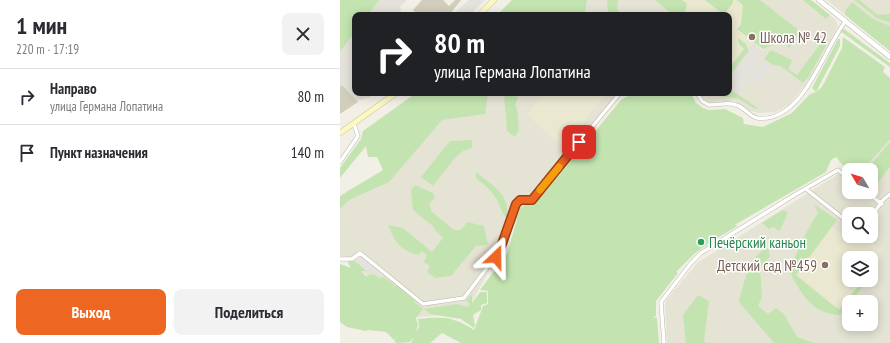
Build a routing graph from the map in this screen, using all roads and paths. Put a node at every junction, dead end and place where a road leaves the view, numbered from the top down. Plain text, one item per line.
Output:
1 (494, 0) edge
2 (819, 0) edge
3 (482, 12) edge
4 (845, 22) junction
5 (890, 57) edge
6 (392, 96) edge
7 (618, 96) edge
8 (700, 96) edge
9 (354, 124) junction
10 (340, 133) edge
11 (340, 162) edge
12 (842, 173) edge
13 (806, 190) junction
14 (890, 194) edge
15 (875, 199) edge
16 (882, 204) junction
17 (878, 209) edge
18 (842, 218) edge
19 (340, 258) edge
20 (664, 343) edge

1 - 3 main road
2 - 4 street
4 - 5 street
4 - 8 street
6 - 9 main road
7 - 19 street
9 - 10 main road
9 - 11 street
12 - 13 street
13 - 18 street
13 - 20 street
14 - 16 street
15 - 16 street
16 - 17 street

